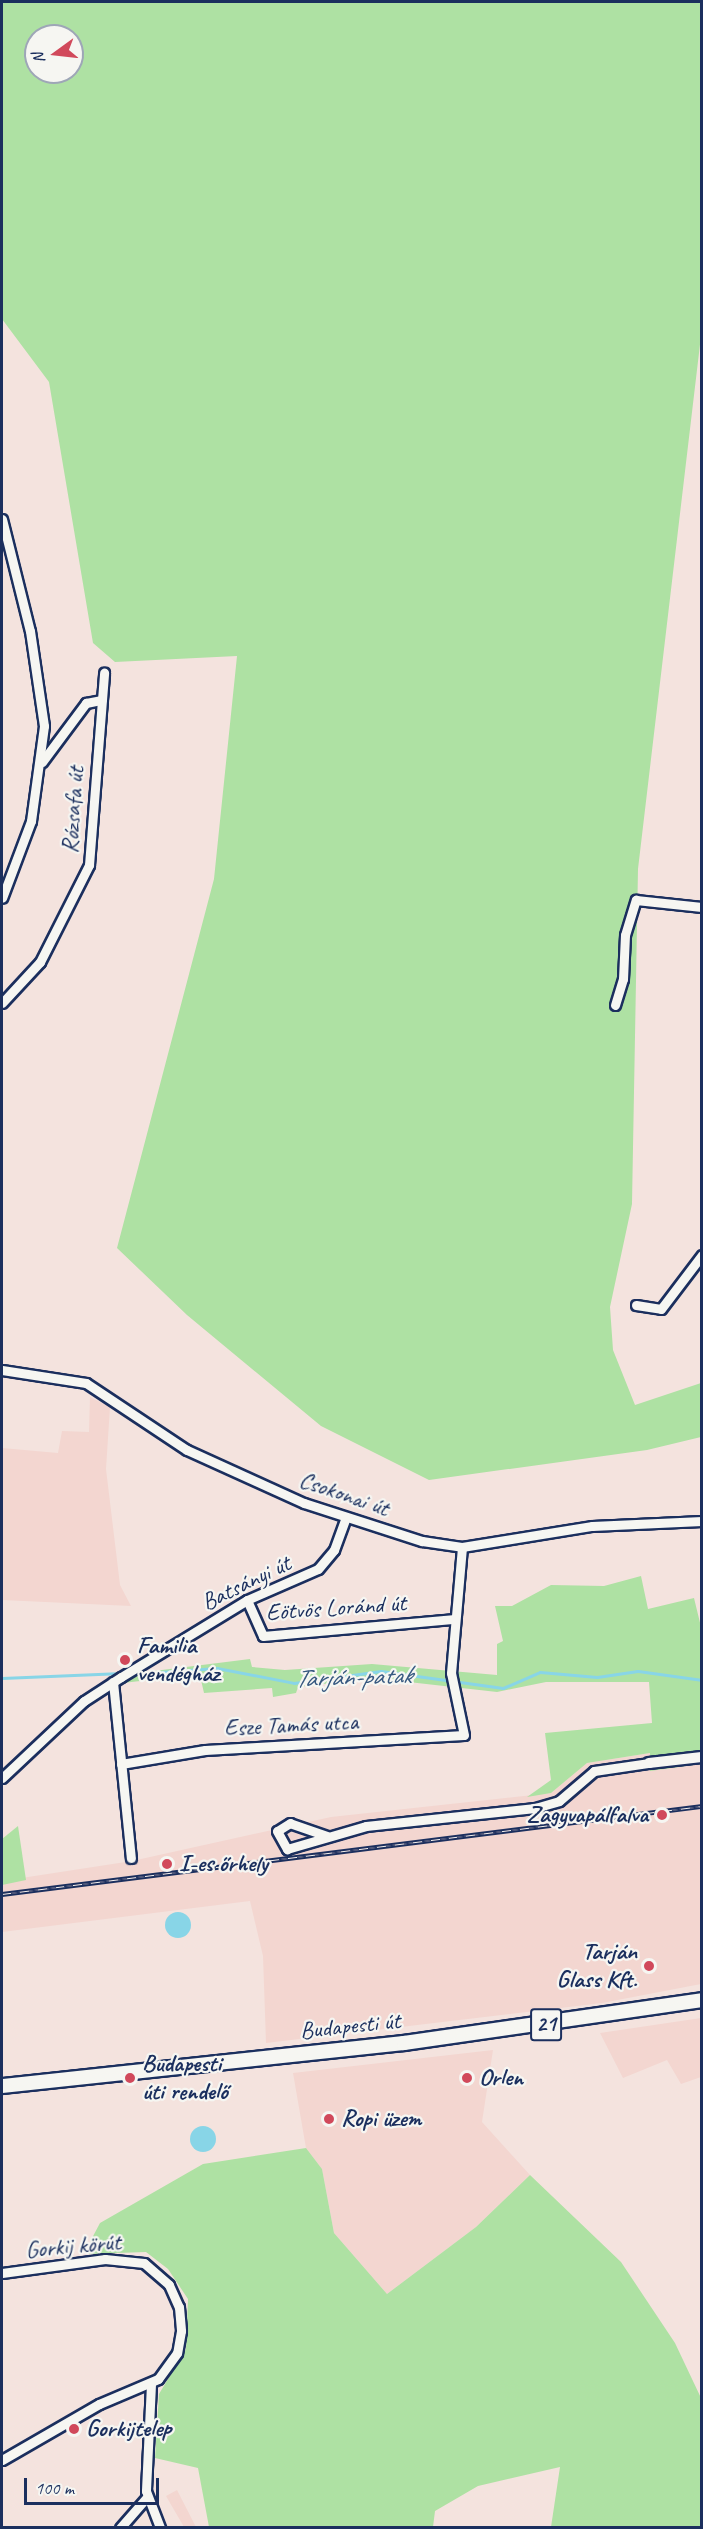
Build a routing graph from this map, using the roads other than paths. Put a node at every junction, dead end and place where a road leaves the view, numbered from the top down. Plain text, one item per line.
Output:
1 (2, 519) edge
2 (104, 673) dead end
3 (102, 700) junction
4 (42, 762) junction
5 (2, 898) edge
6 (702, 907) edge
7 (2, 1003) edge
8 (615, 1005) dead end
9 (702, 1255) edge
10 (636, 1305) dead end
11 (2, 1370) edge
12 (346, 1517) junction
13 (702, 1521) edge
14 (462, 1546) junction
15 (247, 1600) junction
16 (452, 1619) junction
17 (117, 1679) junction
18 (702, 1757) edge
19 (649, 1763) joint
20 (122, 1764) junction
21 (2, 1778) edge
22 (327, 1836) junction
23 (131, 1858) dead end
24 (702, 2000) edge
25 (2, 2086) edge
26 (2, 2273) edge
27 (151, 2384) junction
28 (2, 2460) edge
29 (147, 2496) junction
30 (120, 2528) edge
31 (160, 2528) edge

1 - 4 street, Rózsafa út
2 - 3 street, Rózsafa út
3 - 4 street, Rózsafa út
3 - 7 street, Rózsafa út
4 - 5 street, Rózsafa út
6 - 8 street
9 - 10 street
11 - 12 street, Csokonai út
12 - 14 street, Csokonai út
12 - 15 street, Batsányi út
13 - 14 street, Csokonai út
14 - 16 street
15 - 16 street, Eötvös Loránd út
15 - 17 street, Batsányi út
16 - 20 street, Esze Tamás utca
17 - 20 street
17 - 21 street, Batsányi út
18 - 19 street
19 - 22 street
20 - 23 street
22 - 22 street
24 - 25 main road, Budapesti út / 21
26 - 27 street, Gorkij körút
27 - 28 street
27 - 29 street
29 - 30 street
29 - 31 street

